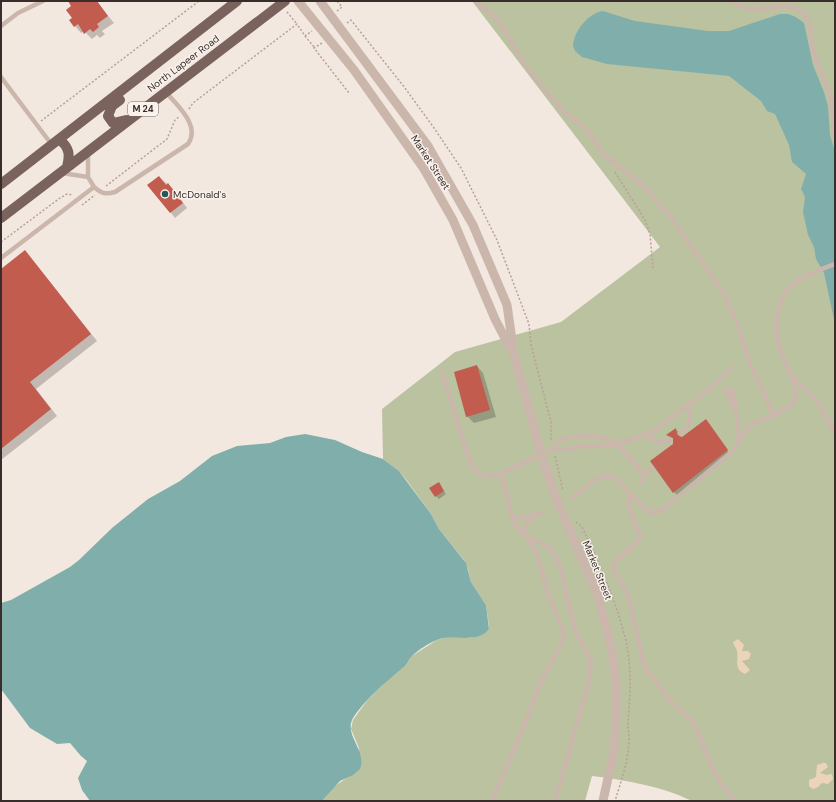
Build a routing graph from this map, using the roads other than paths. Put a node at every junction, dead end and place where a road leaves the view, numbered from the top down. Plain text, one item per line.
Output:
1 (43, 1) edge
2 (237, 1) edge
3 (284, 1) edge
4 (298, 1) edge
5 (320, 1) edge
6 (474, 1) edge
7 (733, 1) edge
8 (1, 26) edge
9 (197, 33) junction
10 (1, 77) edge
11 (166, 92) junction
12 (130, 119) junction
13 (835, 139) edge
14 (55, 142) junction
15 (88, 151) junction
16 (63, 170) junction
17 (88, 177) junction
18 (1, 184) edge
19 (94, 187) junction
20 (1, 218) edge
21 (1, 258) edge
22 (835, 264) edge
23 (514, 354) junction
24 (732, 367) dead end
25 (442, 372) dead end
26 (792, 376) junction
27 (685, 407) junction
28 (736, 408) dead end
29 (782, 410) junction
30 (680, 433) dead end
31 (835, 433) edge
32 (644, 435) junction
33 (670, 440) dead end
34 (738, 441) junction
35 (615, 443) junction
36 (552, 449) junction
37 (541, 454) junction
38 (652, 468) dead end
39 (501, 474) junction
40 (644, 475) junction
41 (642, 483) dead end
42 (630, 496) junction
43 (571, 498) dead end
44 (542, 512) dead end
45 (535, 515) junction
46 (513, 519) junction
47 (526, 536) junction
48 (492, 801) edge
49 (555, 801) edge
50 (603, 801) edge
51 (735, 801) edge

1 - 8 lane
2 - 9 main road, North Lapeer Road / M 24
3 - 11 main road, North Lapeer Road / M 24
4 - 23 street, Market Street
5 - 23 street, Market Street
6 - 29 lane
7 - 13 lane
9 - 12 main road
9 - 14 main road, North Lapeer Road / M 24
10 - 14 lane
11 - 12 main road, North Lapeer Road / M 24
11 - 19 lane
12 - 15 main road, North Lapeer Road / M 24
14 - 16 main road
14 - 18 main road, North Lapeer Road / M 24
15 - 16 main road, North Lapeer Road / M 24
15 - 17 lane
16 - 17 lane
16 - 20 main road, North Lapeer Road / M 24
17 - 19 lane
19 - 21 lane
22 - 26 lane
23 - 37 street, Market Street
24 - 27 lane
25 - 39 lane
26 - 29 lane
26 - 31 lane
27 - 30 lane
27 - 32 lane
28 - 34 lane
29 - 34 lane
32 - 33 lane
32 - 35 lane
34 - 42 lane
35 - 36 lane
35 - 36 lane
35 - 40 lane
36 - 37 lane
37 - 39 lane
37 - 50 street, Market Street
38 - 40 lane
39 - 46 lane
40 - 41 lane
42 - 43 lane
42 - 51 lane
44 - 45 lane
45 - 46 lane
45 - 47 lane
46 - 47 lane
47 - 48 lane
47 - 49 lane

